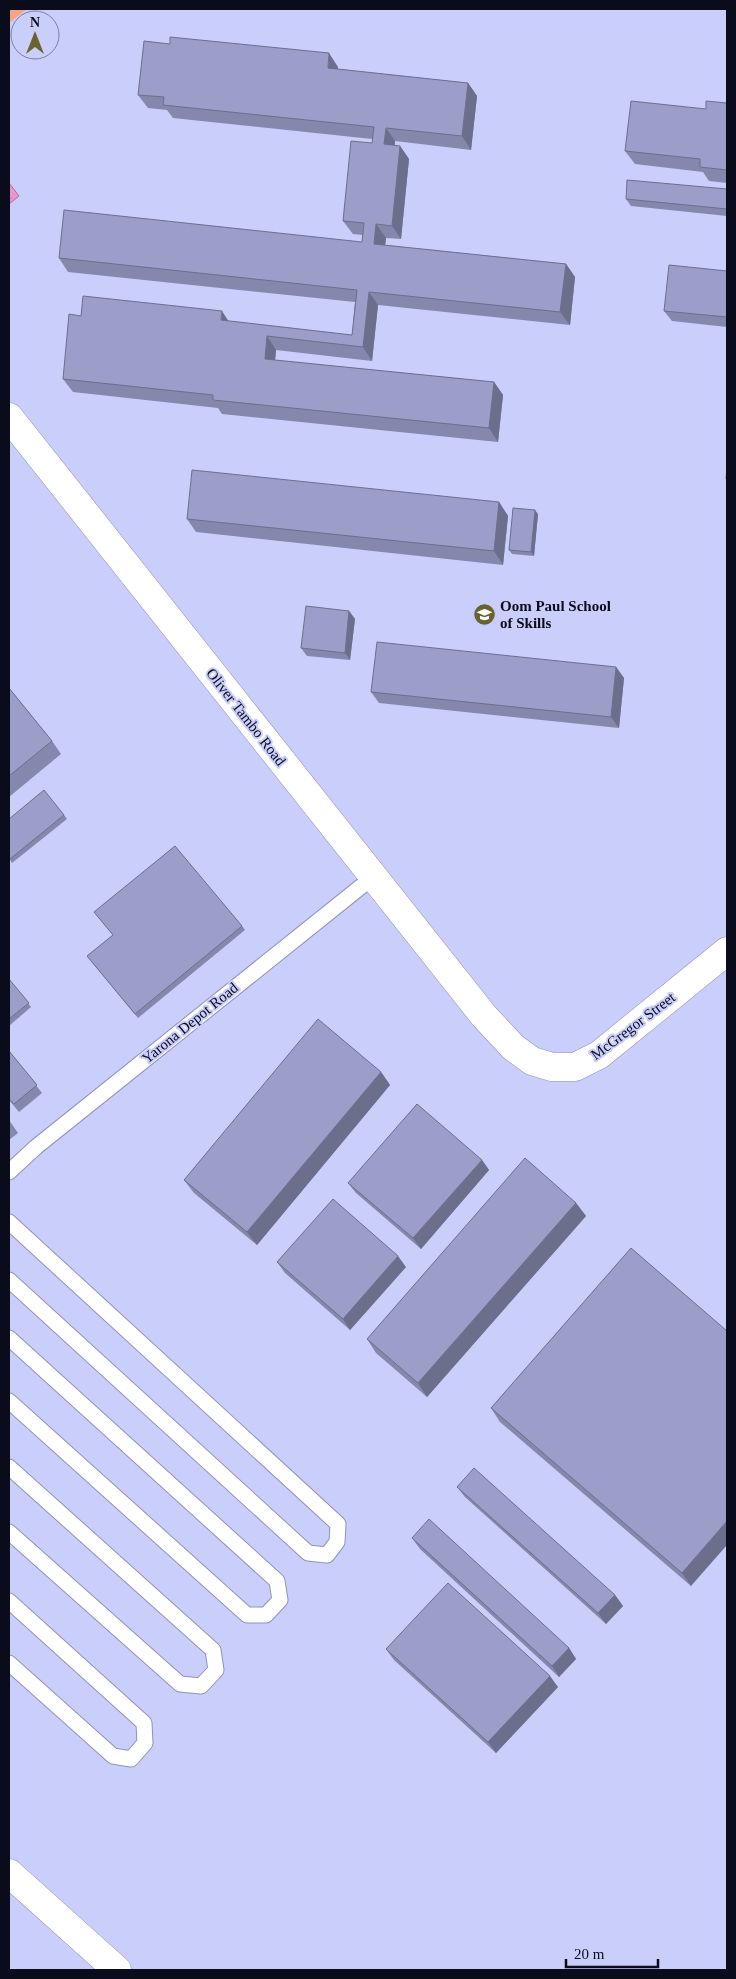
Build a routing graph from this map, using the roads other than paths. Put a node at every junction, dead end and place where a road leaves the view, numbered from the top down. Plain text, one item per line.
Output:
1 (9, 417) edge
2 (373, 877) junction
3 (727, 952) edge
4 (484, 1016) joint
5 (9, 1172) edge
6 (9, 1222) edge
7 (9, 1280) edge
8 (9, 1338) edge
9 (9, 1401) edge
10 (9, 1468) edge
11 (9, 1532) edge
12 (9, 1601) edge
13 (9, 1663) edge
14 (9, 1873) edge
15 (117, 1970) edge

1 - 2 street, Oliver Tambo Road
2 - 4 street, Oliver Tambo Road
2 - 5 lane, Yarona Depot Road
3 - 4 street, McGregor Street
6 - 7 lane
8 - 9 lane
10 - 11 lane
12 - 13 lane
14 - 15 street

